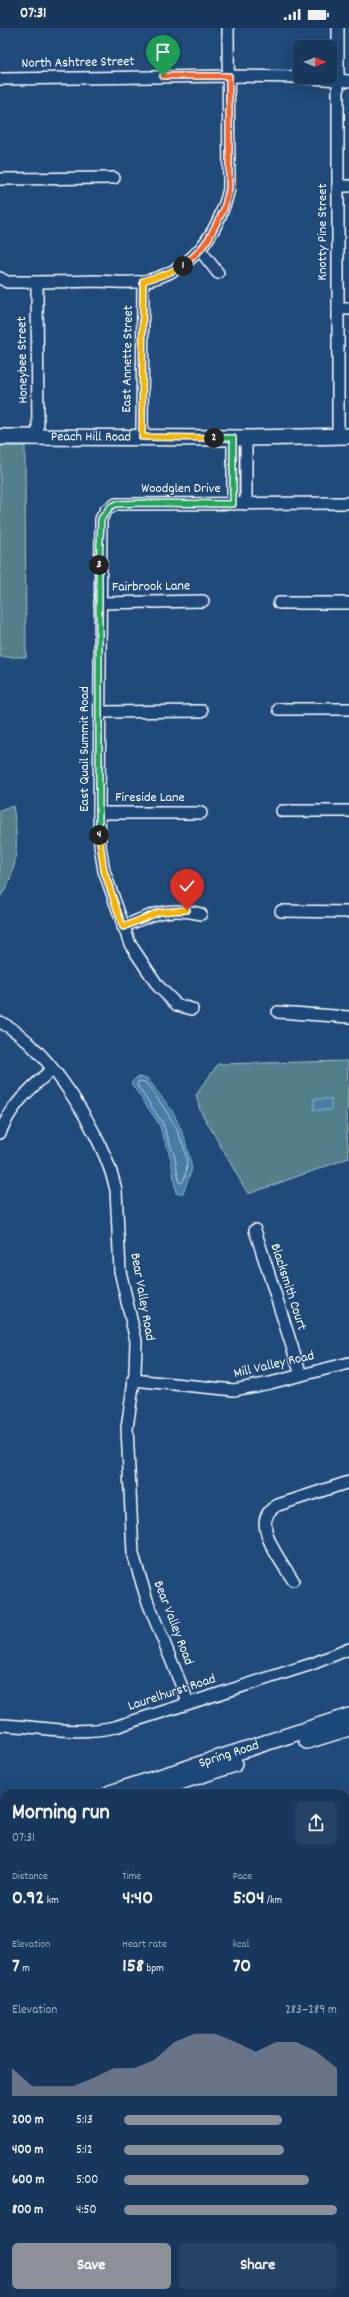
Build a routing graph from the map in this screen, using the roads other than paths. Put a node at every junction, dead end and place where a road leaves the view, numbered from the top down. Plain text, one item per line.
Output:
1 (228, 28) edge
2 (338, 28) edge
3 (229, 76) junction
4 (293, 77) edge
5 (0, 79) edge
6 (343, 80) edge
7 (114, 178) dead end
8 (0, 179) edge
9 (344, 186) edge
10 (200, 250) junction
11 (218, 273) dead end
12 (0, 278) edge
13 (143, 281) junction
14 (37, 282) junction
15 (343, 309) edge
16 (344, 436) edge
17 (0, 437) edge
18 (38, 437) junction
19 (142, 437) junction
20 (239, 438) junction
21 (349, 503) edge
22 (233, 504) junction
23 (246, 504) junction
24 (110, 507) joint
25 (203, 601) dead end
26 (100, 603) junction
27 (279, 603) dead end
28 (349, 603) edge
29 (279, 709) dead end
30 (349, 709) edge
31 (202, 711) dead end
32 (100, 712) junction
33 (282, 811) dead end
34 (349, 811) edge
35 (201, 813) dead end
36 (99, 814) junction
37 (281, 911) dead end
38 (349, 912) edge
39 (201, 914) dead end
40 (123, 927) junction
41 (192, 1009) dead end
42 (278, 1012) dead end
43 (349, 1017) edge
44 (0, 1022) edge
45 (51, 1070) junction
46 (0, 1132) edge
47 (255, 1230) dead end
48 (349, 1363) edge
49 (301, 1375) junction
50 (134, 1380) junction
51 (349, 1482) edge
52 (293, 1580) dead end
53 (349, 1649) edge
54 (188, 1702) junction
55 (349, 1716) edge
56 (0, 1725) edge
57 (349, 1728) edge
58 (122, 1789) edge
59 (158, 1789) edge

1 - 3 street
2 - 6 street, Knotty Pine Street
3 - 4 street, North Ashtree Street
3 - 5 street, North Ashtree Street
3 - 10 street
6 - 9 street, Knotty Pine Street
7 - 8 street
9 - 15 street, Knotty Pine Street
10 - 11 street
10 - 13 street
12 - 14 street
13 - 14 street
13 - 19 street, East Annette Street
14 - 18 street, Honeybee Street
15 - 16 street, Knotty Pine Street
16 - 20 main road, Peach Hill Road
17 - 18 main road, Peach Hill Road
18 - 19 main road, Peach Hill Road
19 - 20 main road, Peach Hill Road
20 - 22 street
20 - 23 street
21 - 23 street, Woodglen Drive
22 - 23 street, Woodglen Drive
22 - 24 street, Woodglen Drive
24 - 26 street, East Quail Summit Road
25 - 26 street, Fairbrook Lane
26 - 32 street, East Quail Summit Road
27 - 28 street
29 - 30 street
31 - 32 street
32 - 36 street, East Quail Summit Road
33 - 34 street
35 - 36 street, Fireside Lane
36 - 40 street, East Quail Summit Road
37 - 38 street
39 - 40 street
40 - 41 street, East Quail Summit Road
42 - 43 street
44 - 45 street, Bear Valley Road
45 - 46 street
45 - 50 street, Bear Valley Road
47 - 49 street, Blacksmith Court
48 - 49 street, Mill Valley Road
49 - 50 street, Mill Valley Road
50 - 54 street, Bear Valley Road
51 - 52 street
53 - 54 street, Laurelhurst Road
54 - 56 street, Laurelhurst Road
55 - 58 main road, Spring Road
57 - 59 main road, Spring Road

